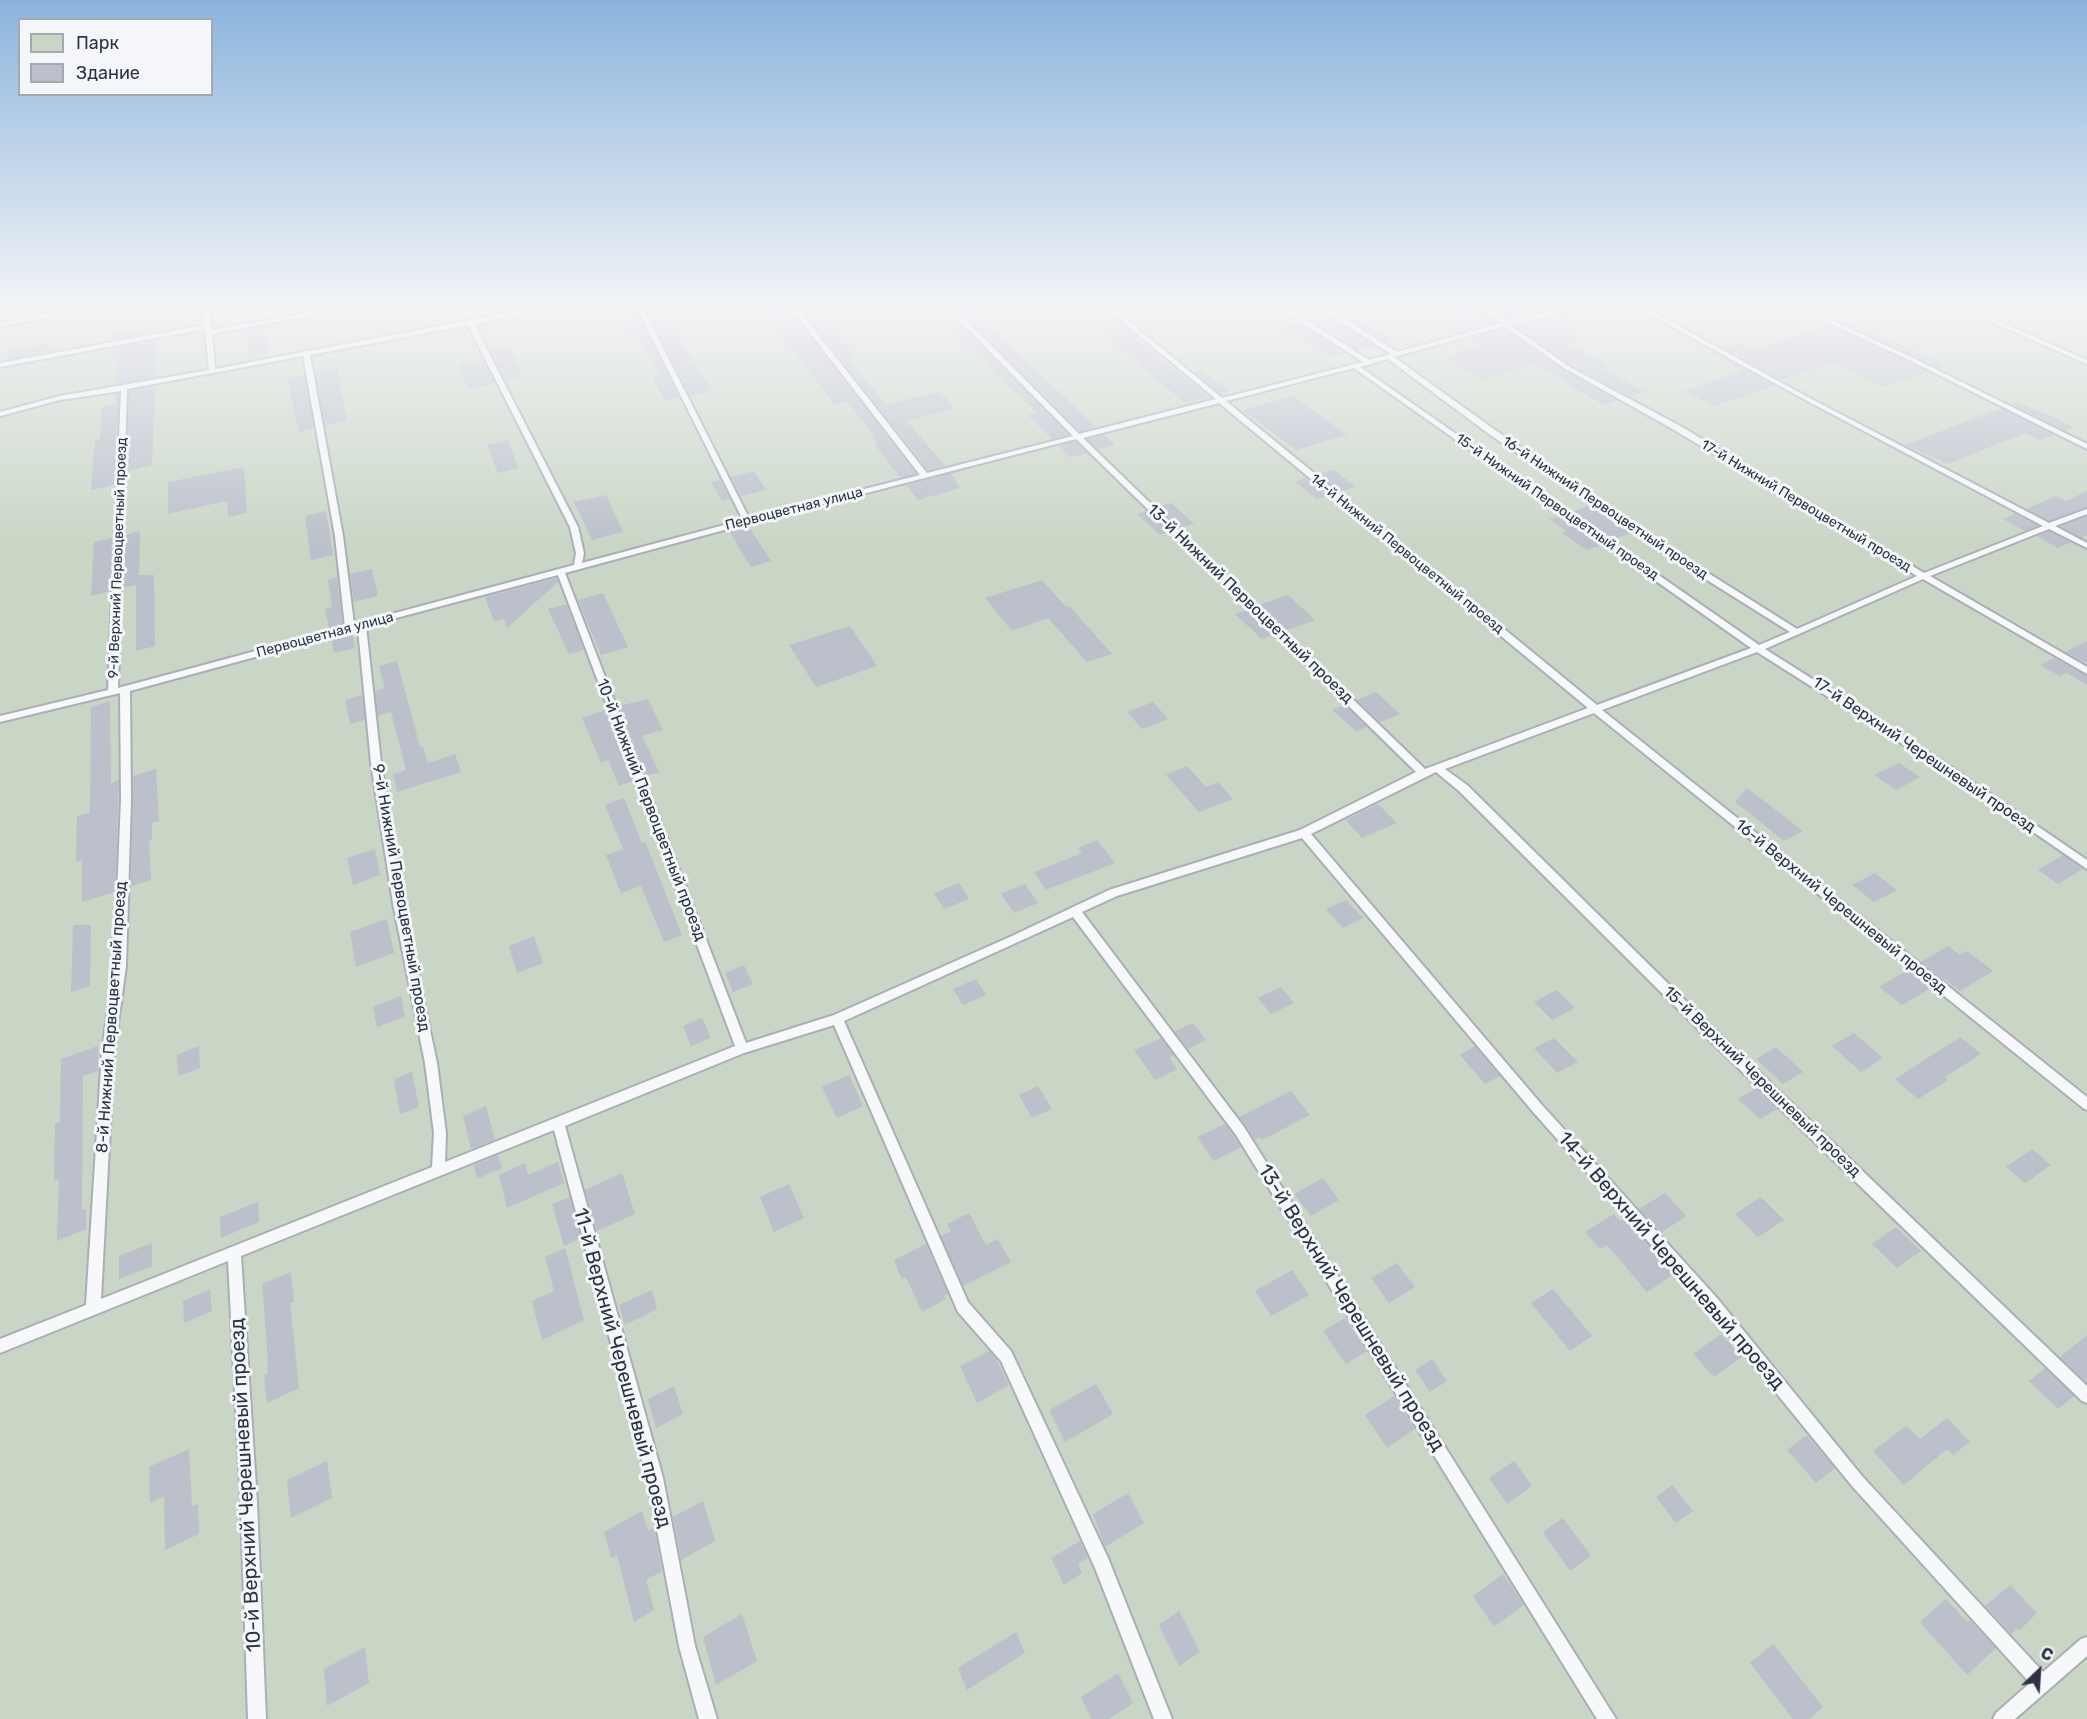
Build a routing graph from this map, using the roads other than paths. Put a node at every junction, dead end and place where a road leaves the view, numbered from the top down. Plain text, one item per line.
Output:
1 (142, 384) edge
2 (312, 384) edge
3 (502, 384) edge
4 (678, 384) edge
5 (853, 384) edge
6 (1025, 384) edge
7 (1201, 384) edge
8 (1280, 384) edge
9 (1381, 384) edge
10 (1430, 384) edge
11 (1597, 384) edge
12 (1780, 384) edge
13 (1961, 384) edge
14 (124, 388) junction
15 (1219, 399) junction
16 (0, 414) edge
17 (1077, 436) junction
18 (2087, 447) edge
19 (925, 476) junction
20 (2087, 511) edge
21 (747, 520) junction
22 (2048, 526) junction
23 (2087, 546) edge
24 (578, 565) junction
25 (561, 572) junction
26 (1923, 576) junction
27 (356, 627) junction
28 (1796, 632) junction
29 (1758, 649) junction
30 (2087, 671) edge
31 (119, 691) junction
32 (1595, 709) junction
33 (0, 719) edge
34 (1437, 768) junction
35 (1423, 773) junction
36 (1304, 833) junction
37 (2087, 865) edge
38 (1075, 911) junction
39 (837, 1019) junction
40 (742, 1049) junction
41 (2087, 1104) edge
42 (558, 1122) junction
43 (438, 1170) junction
44 (234, 1252) junction
45 (93, 1308) junction
46 (0, 1346) edge
47 (2087, 1396) edge
48 (2087, 1645) edge
49 (2042, 1683) junction
50 (2006, 1718) edge
51 (257, 1719) edge
52 (708, 1719) edge
53 (1163, 1719) edge
54 (1607, 1719) edge

1 - 14 lane
2 - 27 lane, 9-й Нижний Первоцветный проезд
3 - 24 lane
4 - 21 lane
5 - 19 lane
6 - 17 lane, 13-й Нижний Первоцветный проезд
7 - 15 lane, 14-й Нижний Первоцветный проезд
8 - 15 lane, Первоцветная улица
9 - 29 lane, 15-й Нижний Первоцветный проезд
10 - 28 lane, 16-й Нижний Первоцветный проезд
11 - 26 lane, 17-й Нижний Первоцветный проезд
12 - 22 lane
13 - 18 lane
14 - 16 lane
14 - 31 lane, 9-й Верхний Первоцветный проезд
15 - 17 lane, Первоцветная улица
15 - 32 lane, 14-й Нижний Первоцветный проезд
17 - 19 lane, Первоцветная улица
17 - 35 lane, 13-й Нижний Первоцветный проезд
19 - 21 lane, Первоцветная улица
20 - 22 lane
21 - 24 lane, Первоцветная улица
22 - 23 lane
22 - 26 lane
24 - 25 lane, Первоцветная улица
25 - 27 lane, Первоцветная улица
25 - 40 lane, 10-й Нижний Первоцветный проезд
26 - 28 lane
26 - 30 lane, 17-й Нижний Первоцветный проезд
27 - 31 lane, Первоцветная улица
27 - 43 lane, 9-й Нижний Первоцветный проезд
28 - 29 lane
29 - 32 lane
29 - 37 lane, 17-й Верхний Черешневый проезд
31 - 33 lane, Первоцветная улица
31 - 45 lane, 8-й Нижний Первоцветный проезд
32 - 34 lane
32 - 41 lane, 16-й Верхний Черешневый проезд
34 - 35 lane
34 - 47 lane, 15-й Верхний Черешневый проезд
35 - 36 lane
36 - 38 lane
36 - 49 lane, 14-й Верхний Черешневый проезд
38 - 39 lane
38 - 54 lane, 13-й Верхний Черешневый проезд
39 - 40 lane
39 - 53 lane
40 - 42 lane
42 - 43 lane
42 - 52 lane, 11-й Верхний Черешневый проезд
43 - 44 lane
44 - 45 lane
44 - 51 lane, 10-й Верхний Черешневый проезд
45 - 46 lane
48 - 49 lane
49 - 50 lane

